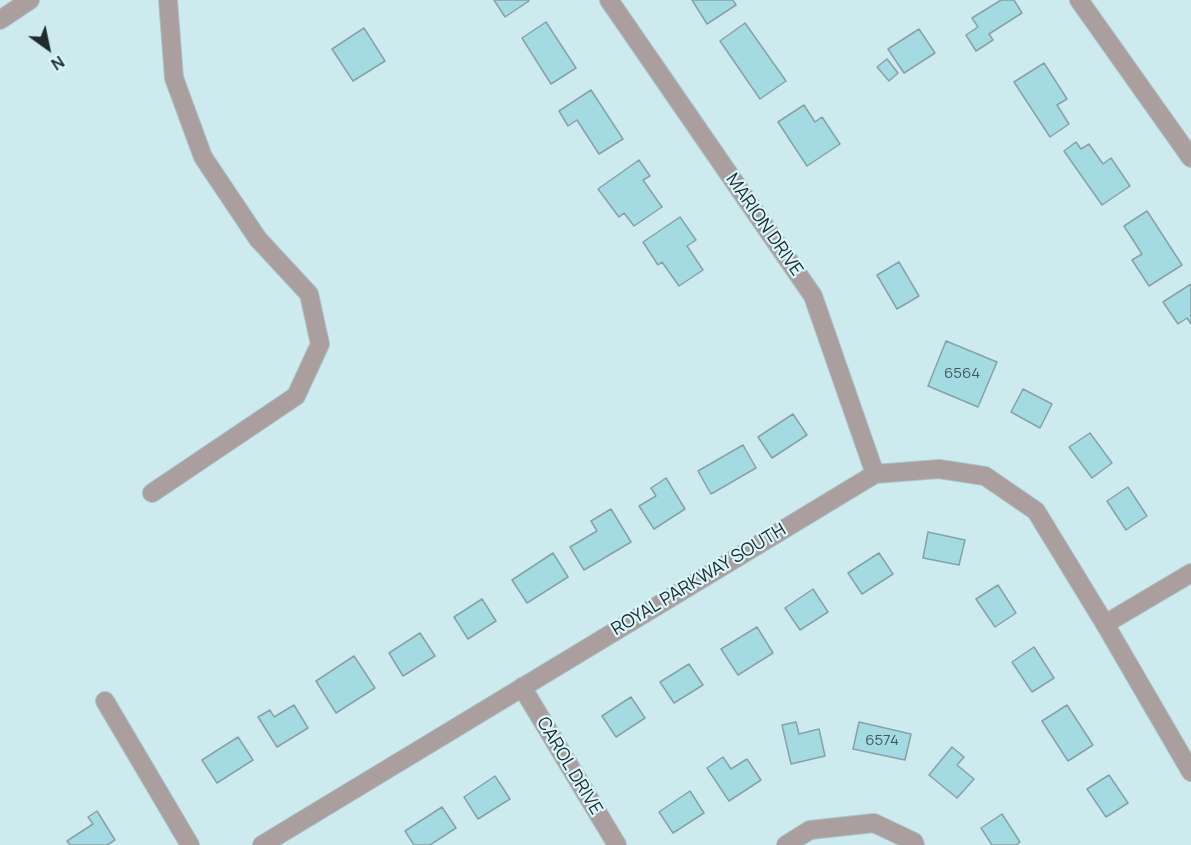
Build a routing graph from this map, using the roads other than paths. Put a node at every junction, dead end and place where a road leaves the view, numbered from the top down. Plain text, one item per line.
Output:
1 (30, 0) edge
2 (168, 0) edge
3 (609, 0) edge
4 (1079, 0) edge
5 (0, 20) edge
6 (1191, 158) edge
7 (874, 474) junction
8 (152, 493) dead end
9 (1191, 573) edge
10 (1105, 624) junction
11 (522, 687) junction
12 (105, 701) dead end
13 (1191, 772) edge
14 (190, 845) edge
15 (262, 845) edge
16 (616, 845) edge
17 (786, 845) edge
18 (915, 845) edge

1 - 5 street
2 - 8 street
3 - 7 street, MARION DRIVE
4 - 6 street
7 - 10 street, ROYAL PARKWAY SOUTH
7 - 11 street, ROYAL PARKWAY SOUTH
9 - 10 street
10 - 13 street, ROYAL PARKWAY SOUTH
11 - 15 street, ROYAL PARKWAY SOUTH
11 - 16 street, CAROL DRIVE
12 - 14 street
17 - 18 street

